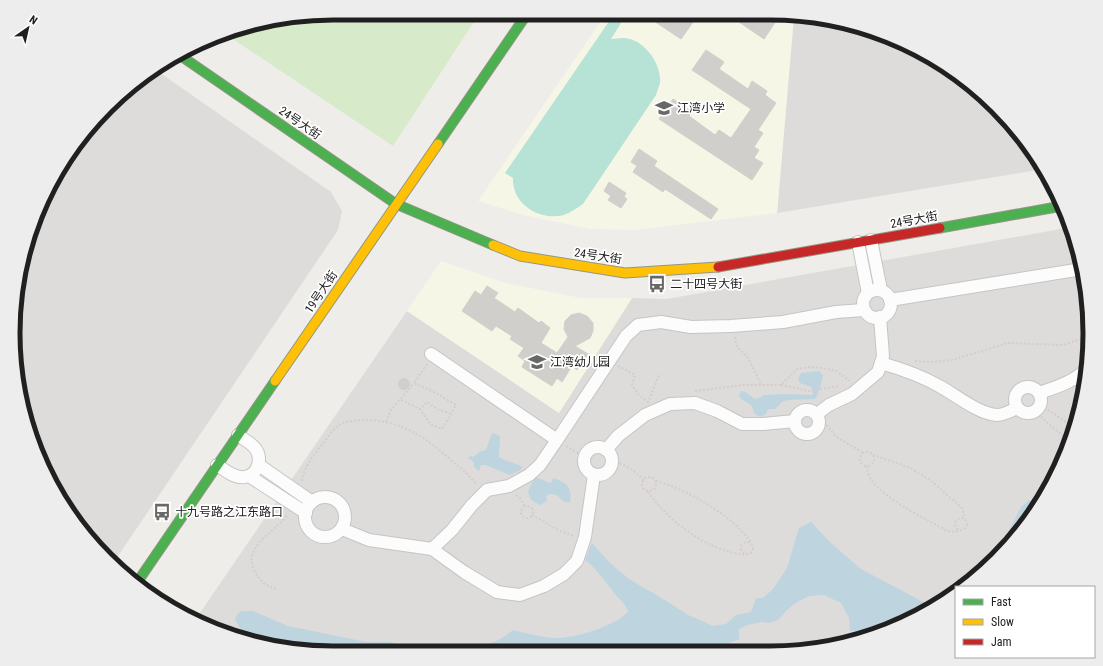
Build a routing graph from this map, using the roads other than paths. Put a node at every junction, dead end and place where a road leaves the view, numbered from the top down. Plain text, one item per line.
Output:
1 (523, 20) edge
2 (184, 58) edge
3 (396, 204) junction
4 (1056, 207) edge
5 (872, 240) junction
6 (858, 242) junction
7 (1077, 271) edge
8 (881, 290) junction
9 (868, 293) junction
10 (890, 300) junction
11 (864, 310) junction
12 (880, 317) junction
13 (432, 354) road end
14 (881, 362) junction
15 (1080, 376) edge
16 (1038, 402) junction
17 (1017, 408) junction
18 (818, 418) junction
19 (795, 421) junction
20 (238, 435) junction
21 (557, 440) junction
22 (609, 455) junction
23 (217, 465) junction
24 (259, 465) junction
25 (594, 475) junction
26 (249, 476) junction
27 (309, 507) junction
28 (342, 529) junction
29 (432, 549) junction
30 (140, 579) edge

1 - 3 street, 19号大街
2 - 3 street, 24号大街
3 - 6 street, 24号大街
3 - 20 street, 19号大街
4 - 5 street, 24号大街
5 - 6 street, 24号大街
5 - 8 street
6 - 9 street
7 - 10 street
8 - 9 street
8 - 10 street
9 - 11 street
10 - 12 street
11 - 12 street
11 - 21 street
12 - 14 street
13 - 21 street
14 - 17 street
14 - 18 street
15 - 16 street
16 - 17 street
16 - 17 street
18 - 19 street
18 - 19 street
19 - 22 street
20 - 23 street, 19号大街
20 - 24 street
21 - 29 street
22 - 25 street
22 - 25 street
23 - 26 street
23 - 30 street, 19号大街
24 - 26 street
24 - 27 street
25 - 29 street
26 - 27 street
27 - 28 street
27 - 28 street
28 - 29 street

